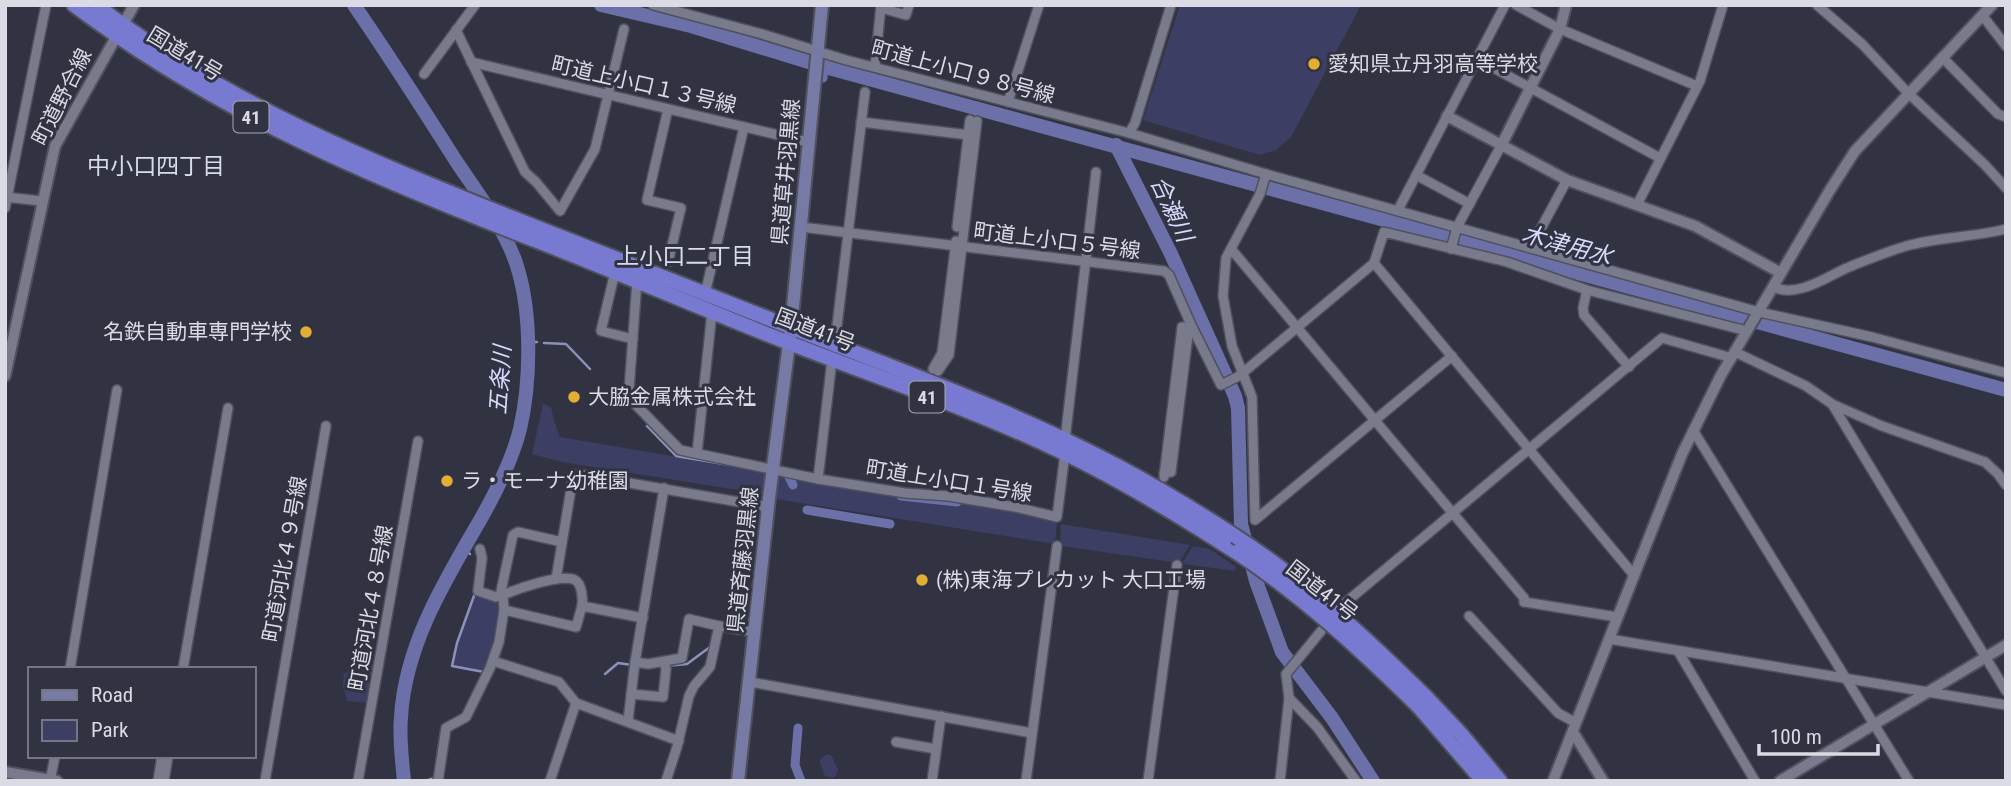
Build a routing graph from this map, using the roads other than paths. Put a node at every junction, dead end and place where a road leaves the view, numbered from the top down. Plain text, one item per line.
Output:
1 (46, 5) edge
2 (74, 5) edge
3 (96, 5) edge
4 (134, 5) edge
5 (475, 5) edge
6 (653, 5) edge
7 (822, 5) edge
8 (909, 5) edge
9 (1039, 5) edge
10 (1171, 5) edge
11 (1506, 5) edge
12 (1516, 5) edge
13 (1566, 5) edge
14 (1723, 5) edge
15 (1817, 5) edge
16 (1992, 5) edge
17 (881, 7) edge
18 (1982, 15) junction
19 (624, 29) dead end
20 (1560, 29) junction
21 (456, 30) junction
22 (119, 31) junction
23 (2006, 46) edge
24 (817, 50) junction
25 (1942, 57) junction
26 (1477, 59) junction
27 (471, 62) junction
28 (875, 66) junction
29 (424, 74) dead end
30 (1697, 86) junction
31 (1532, 88) junction
32 (865, 92) dead end
33 (1908, 93) junction
34 (608, 95) junction
35 (1008, 102) junction
36 (668, 109) junction
37 (1447, 116) junction
38 (2006, 117) edge
39 (861, 122) junction
40 (744, 127) junction
41 (1129, 133) junction
42 (969, 135) junction
43 (808, 142) junction
44 (1502, 144) junction
45 (1660, 158) junction
46 (1096, 173) dead end
47 (1265, 175) junction
48 (1416, 175) junction
49 (1567, 180) junction
50 (2006, 188) edge
51 (7, 197) edge
52 (42, 201) junction
53 (1470, 204) junction
54 (1637, 205) junction
55 (5, 208) edge
56 (1398, 210) junction
57 (801, 227) junction
58 (1457, 227) junction
59 (2006, 229) edge
60 (848, 233) junction
61 (553, 241) junction
62 (958, 247) junction
63 (1531, 247) junction
64 (1451, 249) junction
65 (1232, 250) junction
66 (668, 262) dead end
67 (1086, 262) junction
68 (1374, 263) junction
69 (615, 272) junction
70 (1781, 274) junction
71 (637, 281) junction
72 (1773, 287) junction
73 (1587, 290) junction
74 (705, 294) junction
75 (712, 312) junction
76 (1759, 312) junction
77 (1191, 327) junction
78 (1299, 328) junction
79 (1748, 330) junction
80 (836, 334) dead end
81 (790, 335) junction
82 (633, 339) junction
83 (1733, 355) junction
84 (1452, 356) junction
85 (832, 360) junction
86 (1629, 367) junction
87 (936, 370) dead end
88 (2006, 373) edge
89 (5, 376) edge
90 (1240, 376) junction
91 (117, 390) dead end
92 (1832, 404) junction
93 (228, 408) dead end
94 (1375, 419) junction
95 (326, 426) dead end
96 (1693, 430) junction
97 (418, 441) dead end
98 (1065, 447) junction
99 (1528, 450) junction
100 (697, 453) junction
101 (219, 462) junction
102 (773, 468) junction
103 (1164, 475) dead end
104 (818, 479) junction
105 (2006, 485) edge
106 (664, 488) junction
107 (768, 507) junction
108 (1453, 513) junction
109 (562, 542) junction
110 (1057, 546) dead end
111 (480, 549) dead end
112 (1177, 565) dead end
113 (1633, 575) junction
114 (555, 579) junction
115 (503, 595) junction
116 (1345, 603) dead end
117 (582, 607) junction
118 (504, 610) junction
119 (1469, 616) dead end
120 (1617, 617) junction
121 (643, 618) junction
122 (719, 626) junction
123 (1321, 631) dead end
124 (755, 632) junction
125 (1609, 639) junction
126 (2006, 645) edge
127 (1678, 650) junction
128 (1985, 657) junction
129 (493, 661) junction
130 (635, 662) junction
131 (664, 662) junction
132 (69, 667) edge
133 (177, 667) edge
134 (183, 667) edge
135 (1846, 678) junction
136 (750, 682) junction
137 (2006, 691) edge
138 (1927, 692) junction
139 (631, 694) junction
140 (1289, 698) junction
141 (1423, 702) junction
142 (576, 704) junction
143 (2006, 705) edge
144 (941, 716) junction
145 (628, 721) junction
146 (1874, 723) junction
147 (1574, 727) junction
148 (1032, 733) junction
149 (679, 740) junction
150 (896, 742) dead end
151 (936, 749) junction
152 (55, 758) edge
153 (162, 758) edge
154 (168, 758) edge
155 (5, 772) edge
156 (53, 780) edge
157 (158, 781) edge
158 (164, 781) edge
159 (265, 781) edge
160 (358, 781) edge
161 (438, 781) edge
162 (550, 781) edge
163 (666, 781) edge
164 (738, 781) edge
165 (932, 781) edge
166 (1026, 781) edge
167 (1148, 781) edge
168 (1280, 781) edge
169 (1356, 781) edge
170 (1483, 781) edge
171 (1500, 781) edge
172 (1553, 781) edge
173 (1603, 781) edge
174 (1755, 781) edge
175 (1780, 781) edge
176 (1909, 781) edge

1 - 51 street
2 - 22 highway, 国道41号 / 41
3 - 22 highway, 国道41号 / 41
4 - 22 street, 町道野合線
5 - 21 street
6 - 24 street, 町道上小口９８号線
7 - 24 main road, 県道草井羽黒線
8 - 17 street
9 - 35 street
10 - 41 street
11 - 26 street
12 - 20 street
13 - 20 street
14 - 30 street
15 - 33 street
16 - 18 street
17 - 28 street
18 - 23 street
18 - 25 street
19 - 34 street
20 - 30 street
20 - 31 street
21 - 27 street
21 - 29 street
22 - 52 street, 町道野合線
22 - 61 highway, 国道41号 / 41
24 - 28 street, 町道上小口９８号線
24 - 43 main road, 県道草井羽黒線
25 - 33 street
25 - 38 street
26 - 31 street
26 - 37 street
27 - 34 street, 町道上小口１３号線
27 - 34 street
28 - 35 street, 町道上小口９８号線
30 - 45 street
31 - 44 street
31 - 45 street
32 - 39 street
33 - 50 street
33 - 70 street
34 - 36 street, 町道上小口１３号線
35 - 41 street, 町道上小口９８号線
36 - 40 street, 町道上小口１３号線
36 - 66 street
37 - 44 street
37 - 48 street
39 - 42 street
39 - 60 street
40 - 43 street, 町道上小口１３号線
40 - 74 street
41 - 47 street, 町道上小口９８号線
42 - 62 street
42 - 62 street
43 - 57 main road, 県道草井羽黒線
44 - 49 street
44 - 53 street
45 - 54 street
46 - 67 street
47 - 56 street, 町道上小口９８号線
47 - 65 street
48 - 53 street
48 - 56 street
49 - 54 street
49 - 63 street
51 - 52 street
51 - 55 street
52 - 89 street, 町道野合線
53 - 58 street
54 - 70 street
56 - 58 street, 町道上小口９８号線
57 - 60 street, 町道上小口５号線
57 - 81 main road, 県道草井羽黒線
58 - 63 street, 町道上小口９８号線
58 - 64 street
59 - 72 street
60 - 62 street, 町道上小口５号線
60 - 80 street
61 - 69 highway, 国道41号 / 41
61 - 74 highway, 国道41号 / 41
62 - 67 street, 町道上小口５号線
62 - 87 street
63 - 76 street, 町道上小口９８号線
64 - 68 street
64 - 73 street
65 - 78 street
65 - 90 street
67 - 77 street, 町道上小口５号線
67 - 98 street
68 - 78 street, 町道上小口５号線
68 - 84 street
69 - 71 highway, 国道41号 / 41
69 - 82 street
70 - 72 street
71 - 75 highway, 国道41号 / 41
71 - 82 street, 町道上小口１号線
72 - 76 street
73 - 79 street
73 - 86 street
74 - 81 highway, 国道41号 / 41
75 - 81 highway, 国道41号 / 41
75 - 100 street
76 - 79 street
76 - 88 street, 町道上小口９８号線
77 - 90 street, 町道上小口５号線
77 - 103 street
78 - 90 street, 町道上小口５号線
78 - 94 street
79 - 83 street
81 - 85 highway, 国道41号 / 41
81 - 98 highway, 国道41号 / 41
81 - 102 main road, 県道斉藤羽黒線
82 - 100 street, 町道上小口１号線
83 - 86 street
83 - 92 street
83 - 96 street
84 - 94 street
84 - 99 street
85 - 98 highway, 国道41号 / 41
85 - 104 street
86 - 99 street
90 - 94 street
91 - 132 street
92 - 105 street
92 - 128 street
93 - 101 street
94 - 108 street
95 - 159 street, 町道河北４９号線
96 - 113 street
96 - 135 street
97 - 160 street, 町道河北４８号線
98 - 104 street, 町道上小口１号線
98 - 141 highway, 国道41号 / 41, bridge
99 - 108 street
99 - 113 street
100 - 102 street, 町道上小口１号線
101 - 133 street
101 - 134 street
102 - 104 street, 町道上小口１号線
102 - 107 main road, 県道斉藤羽黒線
106 - 107 street
106 - 109 street
106 - 121 street
107 - 124 main road, 県道斉藤羽黒線
108 - 116 street
108 - 120 street
109 - 114 street
109 - 115 street
110 - 148 street
111 - 115 street
112 - 167 street
113 - 120 street
114 - 115 street
114 - 117 street
115 - 118 street
117 - 118 street
117 - 121 street
118 - 129 street
119 - 147 street
120 - 125 street
121 - 130 street
122 - 124 street
122 - 131 street
122 - 149 street
123 - 140 street
124 - 136 main road, 県道斉藤羽黒線
125 - 127 street
125 - 147 street
126 - 128 street
127 - 135 street
127 - 174 street
128 - 137 street
128 - 138 street
129 - 142 street
129 - 161 street
130 - 131 street
130 - 139 street
131 - 139 street
135 - 138 street
135 - 146 street
136 - 144 street
136 - 164 main road, 県道斉藤羽黒線
138 - 143 street
138 - 146 street
139 - 145 street
140 - 168 street
140 - 169 street
141 - 170 highway, 国道41号 / 41
141 - 171 highway, 国道41号 / 41
142 - 145 street
142 - 162 street
144 - 148 street
144 - 151 street
145 - 149 street
146 - 175 street
146 - 176 street
147 - 172 street
147 - 173 street
148 - 166 street
149 - 163 street
150 - 151 street
151 - 165 street
152 - 156 street
153 - 157 street
154 - 158 street
155 - 156 street

